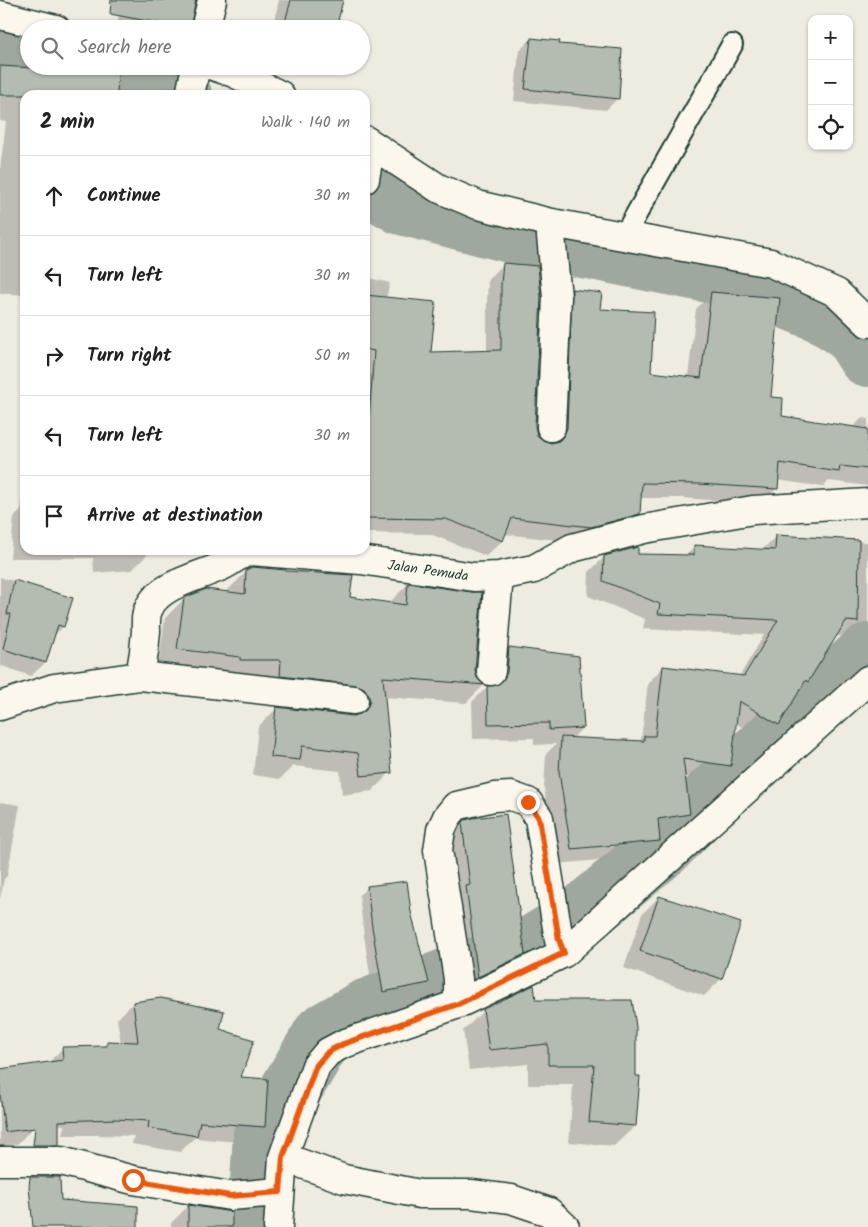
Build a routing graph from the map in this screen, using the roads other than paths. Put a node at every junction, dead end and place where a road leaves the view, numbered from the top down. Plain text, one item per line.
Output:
1 (212, 0) edge
2 (0, 15) edge
3 (20, 20) edge
4 (207, 20) edge
5 (732, 45) dead end
6 (216, 75) edge
7 (238, 75) edge
8 (198, 77) edge
9 (270, 90) edge
10 (370, 159) edge
11 (624, 236) junction
12 (553, 240) junction
13 (868, 323) edge
14 (551, 427) dead end
15 (868, 503) edge
16 (240, 555) edge
17 (306, 555) edge
18 (499, 576) junction
19 (491, 671) dead end
20 (140, 676) junction
21 (868, 680) edge
22 (354, 700) dead end
23 (0, 706) edge
24 (560, 940) junction
25 (456, 980) junction
26 (283, 1157) junction
27 (0, 1161) edge
28 (274, 1192) junction
29 (278, 1227) edge
30 (566, 1227) edge

1 - 4 street
2 - 3 street
5 - 11 lane
6 - 8 street
7 - 9 street
10 - 12 street
11 - 12 street
11 - 13 street
12 - 14 street
15 - 18 street, Jalan Pemuda
16 - 20 street, Jalan Pemuda
17 - 18 street, Jalan Pemuda
18 - 19 street
20 - 22 street
20 - 23 street
21 - 24 street
24 - 25 street
24 - 25 street
25 - 26 street
26 - 28 street
26 - 30 street
27 - 28 street
28 - 29 street

